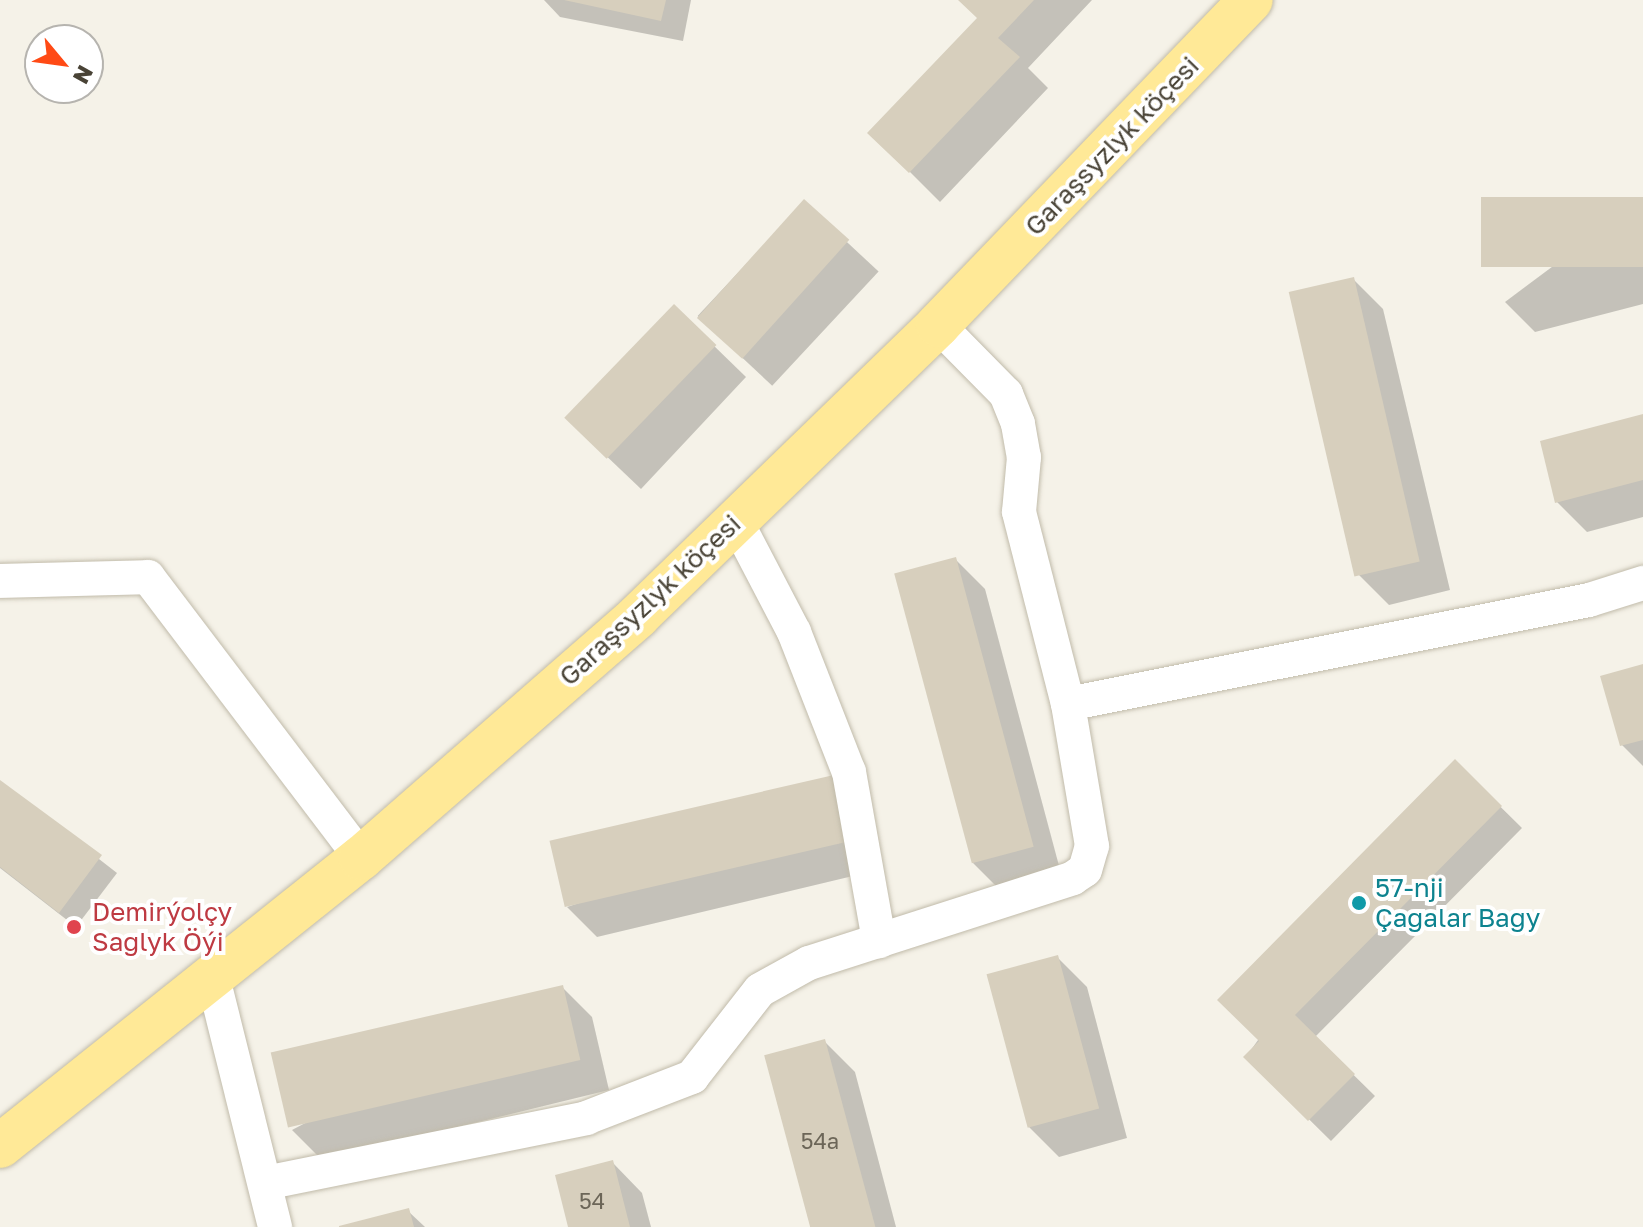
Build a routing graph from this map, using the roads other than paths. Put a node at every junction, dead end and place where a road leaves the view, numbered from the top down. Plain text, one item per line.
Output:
1 (1251, 0) edge
2 (938, 325) junction
3 (736, 521) junction
4 (0, 558) edge
5 (0, 581) edge
6 (1643, 583) edge
7 (1068, 704) junction
8 (361, 858) junction
9 (879, 941) junction
10 (213, 978) junction
11 (0, 1146) edge
12 (265, 1183) junction
13 (275, 1227) edge

1 - 2 main road, Garaşsyzlyk köçesi
2 - 3 main road, Garaşsyzlyk köçesi
2 - 7 street
3 - 8 main road, Garaşsyzlyk köçesi
3 - 9 street
4 - 5 street
5 - 8 street
6 - 7 street
7 - 9 street
8 - 10 main road, Garaşsyzlyk köçesi
9 - 12 street
10 - 11 main road, Garaşsyzlyk köçesi
10 - 12 street
12 - 13 street

